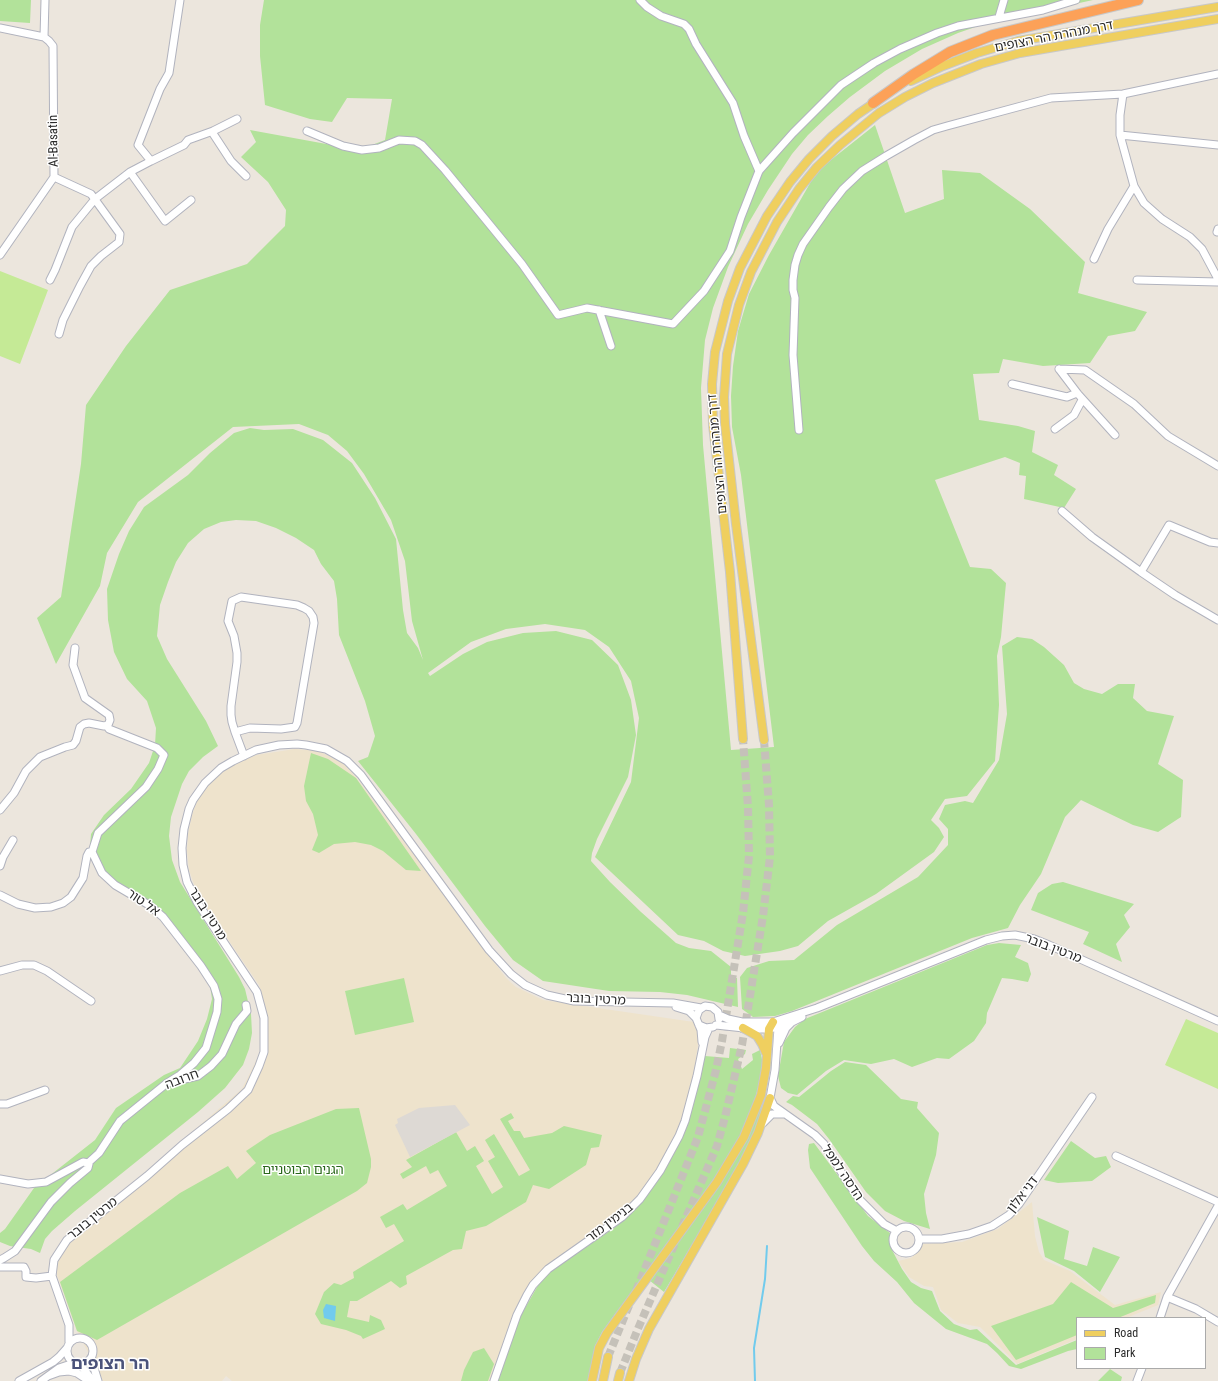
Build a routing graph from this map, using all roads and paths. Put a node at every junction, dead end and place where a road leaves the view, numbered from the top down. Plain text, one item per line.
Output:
1 (45, 0) edge
2 (180, 0) edge
3 (640, 0) edge
4 (1004, 0) edge
5 (1076, 0) edge
6 (1138, 0) edge
7 (1218, 7) edge
8 (999, 17) junction
9 (1218, 19) edge
10 (0, 28) edge
11 (44, 37) junction
12 (1218, 74) edge
13 (1123, 94) junction
14 (873, 104) junction
15 (237, 119) dead end
16 (307, 131) dead end
17 (212, 132) junction
18 (1120, 135) junction
19 (1218, 145) edge
20 (151, 161) junction
21 (759, 171) junction
22 (130, 172) junction
23 (54, 176) junction
24 (246, 176) dead end
25 (1134, 186) junction
26 (95, 199) junction
27 (191, 200) dead end
28 (0, 255) edge
29 (1094, 259) dead end
30 (1218, 279) edge
31 (50, 280) dead end
32 (1137, 280) dead end
33 (1218, 282) edge
34 (599, 310) junction
35 (59, 334) dead end
36 (611, 346) dead end
37 (1012, 384) dead end
38 (1077, 393) junction
39 (1082, 400) junction
40 (1055, 429) dead end
41 (799, 430) dead end
42 (1115, 435) dead end
43 (1218, 466) edge
44 (1062, 511) dead end
45 (1218, 544) edge
46 (1141, 572) junction
47 (1218, 620) edge
48 (76, 648) dead end
49 (107, 726) junction
50 (236, 732) junction
51 (743, 739) tunnel mouth
52 (764, 740) tunnel mouth
53 (244, 756) junction
54 (0, 810) edge
55 (13, 840) dead end
56 (92, 852) junction
57 (0, 866) edge
58 (0, 895) edge
59 (0, 971) edge
60 (91, 1001) dead end
61 (662, 1004) junction
62 (246, 1005) dead end
63 (701, 1008) junction
64 (817, 1008) junction
65 (719, 1015) junction
66 (698, 1021) junction
67 (1218, 1021) edge
68 (792, 1022) junction
69 (773, 1026) junction
70 (713, 1027) junction
71 (743, 1028) junction
72 (777, 1047) junction
73 (702, 1048) junction
74 (767, 1058) junction
75 (167, 1083) junction
76 (45, 1090) dead end
77 (1092, 1096) dead end
78 (770, 1098) junction
79 (0, 1104) edge
80 (787, 1115) junction
81 (760, 1126) junction
82 (1116, 1156) dead end
83 (88, 1162) junction
84 (0, 1179) edge
85 (1218, 1202) edge
86 (1218, 1206) edge
87 (897, 1231) junction
88 (919, 1239) junction
89 (0, 1260) edge
90 (0, 1267) edge
91 (52, 1276) junction
92 (1167, 1297) junction
93 (66, 1315) junction
94 (1160, 1317) edge
95 (1218, 1322) edge
96 (79, 1338) junction
97 (68, 1345) junction
98 (608, 1357) tunnel mouth
99 (91, 1358) junction
100 (79, 1364) junction
101 (1142, 1369) edge
102 (48, 1376) junction
103 (19, 1381) edge
104 (40, 1381) edge
105 (89, 1381) edge
106 (93, 1381) edge
107 (98, 1381) edge
108 (494, 1381) edge
109 (592, 1381) edge
110 (603, 1381) edge
111 (629, 1381) edge
112 (1137, 1381) edge

1 - 11 street
2 - 20 street
3 - 21 street
4 - 8 street
5 - 8 street
6 - 14 highway
7 - 14 main road, דרך מנהרת הר הצופים
8 - 21 street
9 - 52 main road, דרך מנהרת הר הצופים
10 - 11 street
11 - 23 street, Al-Basatin
12 - 13 street
13 - 18 street
13 - 41 street
14 - 51 main road, דרך מנהרת הר הצופים
15 - 17 street
16 - 34 street
17 - 20 street
17 - 24 street
18 - 19 street
18 - 25 street
20 - 22 street
21 - 34 street
22 - 26 street
22 - 27 street
23 - 26 street
23 - 28 street, Al-Basatin
25 - 29 street
25 - 30 street
26 - 31 street
26 - 35 street
32 - 33 street
34 - 36 street
37 - 38 street
38 - 39 street
38 - 43 street
39 - 40 street
39 - 42 street
44 - 46 street
45 - 46 street
46 - 47 street
48 - 49 street
49 - 54 street
49 - 56 street
50 - 50 street
50 - 53 street
53 - 61 street, מרטין בובר
53 - 91 street, מרטין בובר
55 - 57 street
56 - 58 street
56 - 75 street, אל טור
59 - 60 street
61 - 63 street, מרטין בובר
61 - 66 street, מרטין בובר
62 - 75 street, חרובה
63 - 65 street
63 - 66 street
64 - 67 street, מרטין בובר
64 - 68 street, מרטין בובר
64 - 69 street, מרטין בובר
65 - 69 street, מרטין בובר
65 - 70 street
66 - 70 street
66 - 73 street, בנימין מזר
68 - 69 street, מרטין בובר
68 - 72 street
69 - 71 street, מרטין בובר
69 - 72 street
69 - 74 main road
70 - 71 street, מרטין בובר
70 - 73 street, בנימין מזר
71 - 74 main road
72 - 78 street
73 - 108 street, בנימין מזר
74 - 109 main road
75 - 83 street, חרובה
76 - 79 street
77 - 88 street, דני אלון
78 - 80 street, הדסה למפל
78 - 81 main road
80 - 81 street
80 - 87 street, הדסה למפל
81 - 111 main road
82 - 85 street
83 - 84 street
83 - 89 street
86 - 92 street
87 - 88 street
87 - 88 street
90 - 91 street
91 - 93 street
92 - 94 street
92 - 95 street
93 - 96 street
93 - 97 street
96 - 97 street
96 - 99 street
97 - 100 street
97 - 103 street
98 - 110 main road
99 - 100 street
99 - 107 street
100 - 102 street
100 - 106 street
101 - 112 street
102 - 104 street
102 - 105 street

